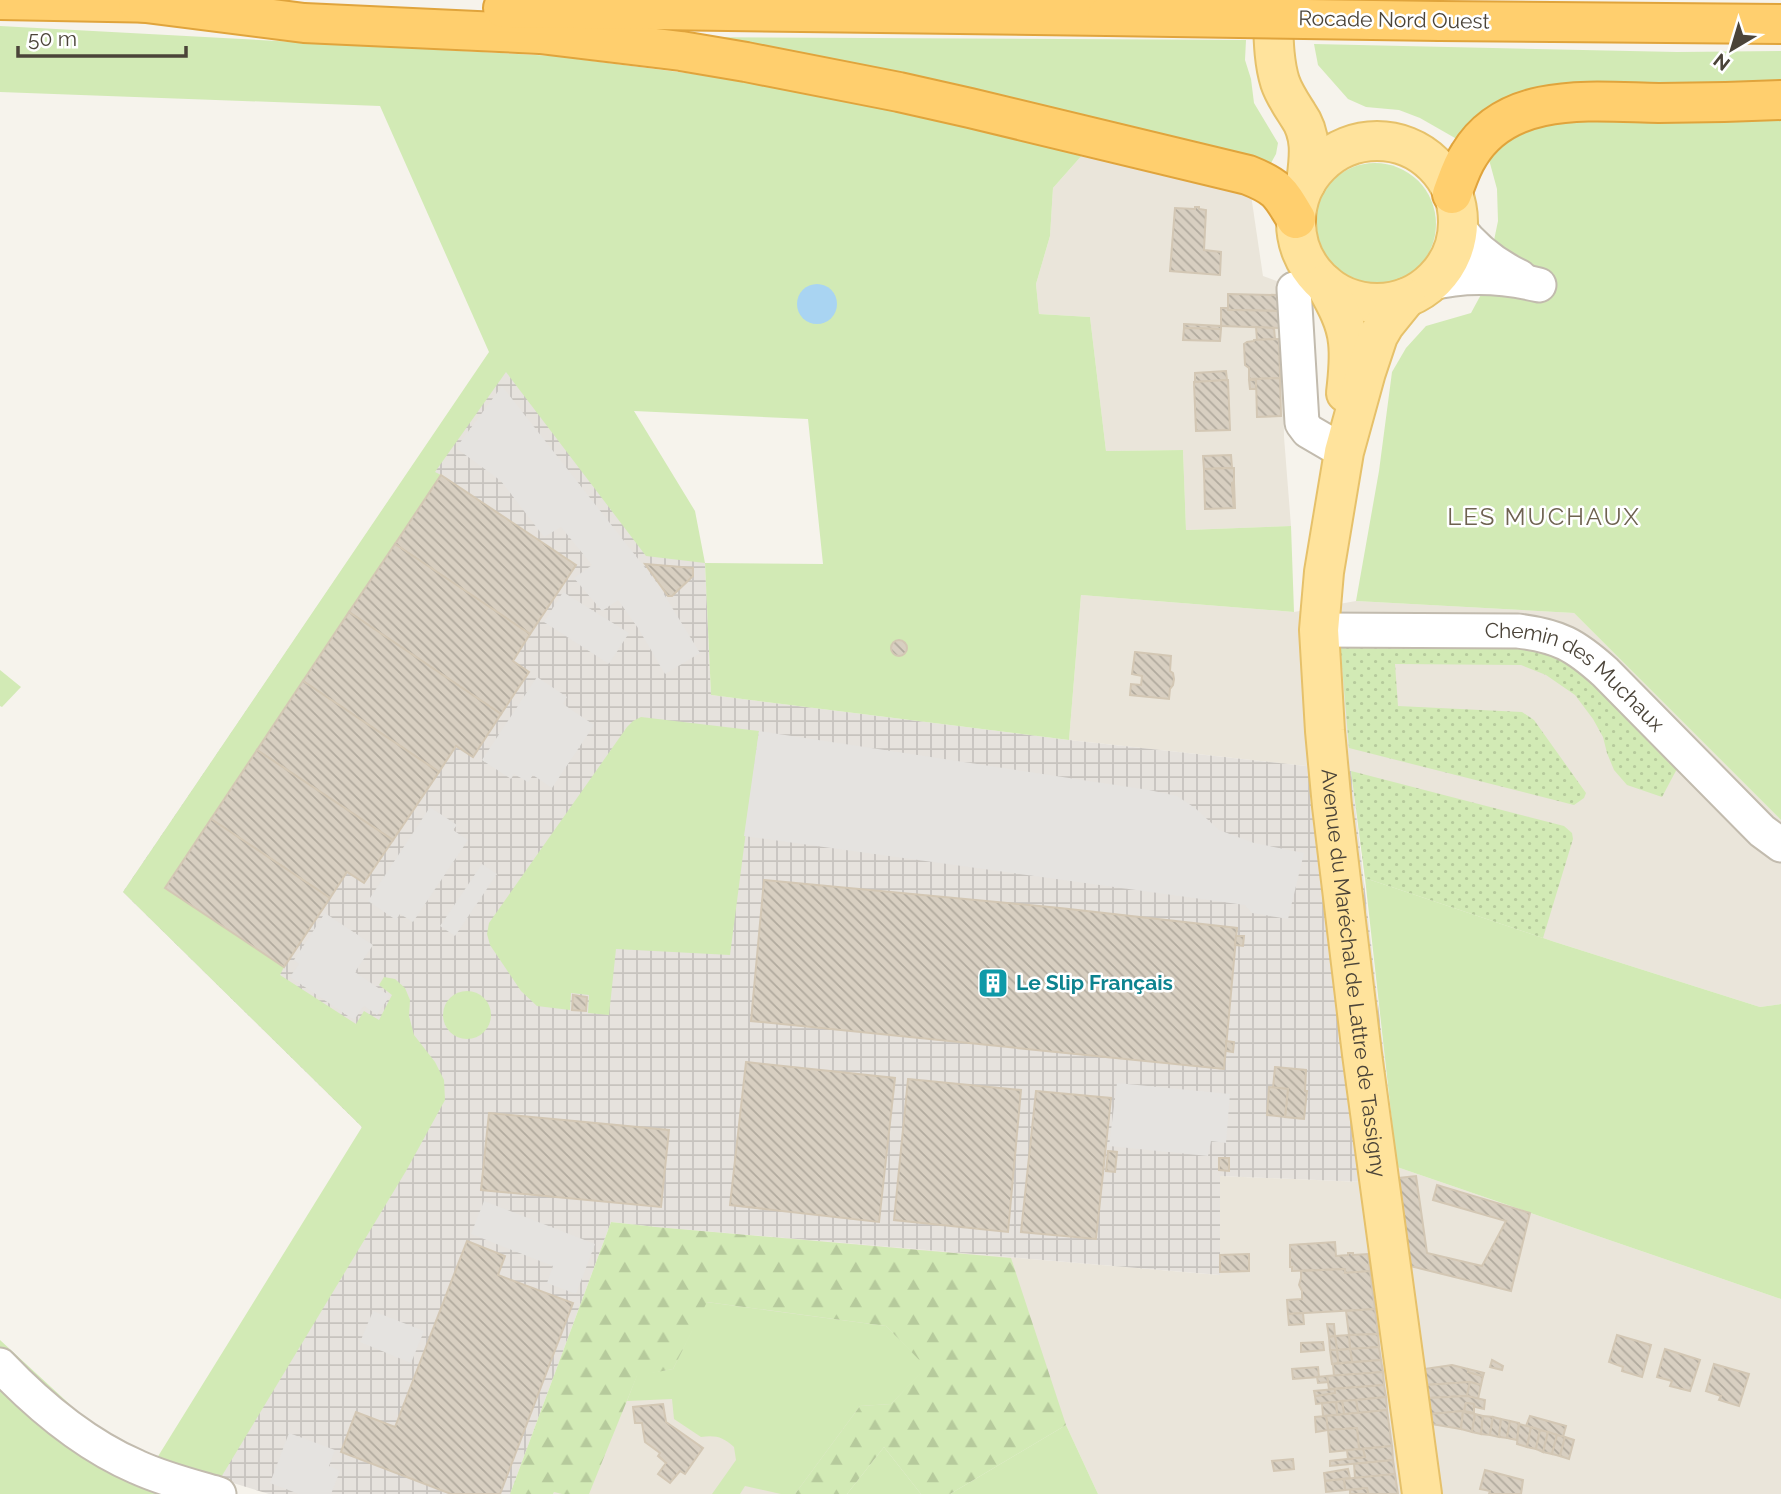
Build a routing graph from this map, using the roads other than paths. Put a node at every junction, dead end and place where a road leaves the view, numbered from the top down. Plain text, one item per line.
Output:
1 (0, 0) edge
2 (1272, 0) edge
3 (1290, 0) edge
4 (138, 2) junction
5 (1781, 24) edge
6 (1781, 100) edge
7 (1369, 142) junction
8 (1301, 201) junction
9 (1455, 210) junction
10 (1310, 286) junction
11 (1417, 291) junction
12 (1344, 452) junction
13 (1319, 630) junction
14 (1781, 845) edge
15 (0, 1365) edge
16 (219, 1494) edge
17 (1422, 1494) edge

1 - 4 highway, Rocade Nord Ouest
2 - 8 main road, Avenue du Maréchal de Lattre de Tassigny
3 - 7 main road
4 - 5 highway, Rocade Nord Ouest, bridge
4 - 8 highway
6 - 9 highway
7 - 8 main road
7 - 9 main road
8 - 10 main road, Avenue du Maréchal de Lattre de Tassigny
9 - 11 main road, Avenue du Maréchal de Lattre de Tassigny
9 - 11 street
10 - 11 main road, Avenue du Maréchal de Lattre de Tassigny
10 - 12 main road, Avenue du Maréchal de Lattre de Tassigny
10 - 12 street
11 - 12 main road, Avenue du Maréchal de Lattre de Tassigny
12 - 13 main road, Avenue du Maréchal de Lattre de Tassigny
13 - 14 street, Chemin des Muchaux
13 - 17 main road, Avenue du Maréchal de Lattre de Tassigny
15 - 16 street

